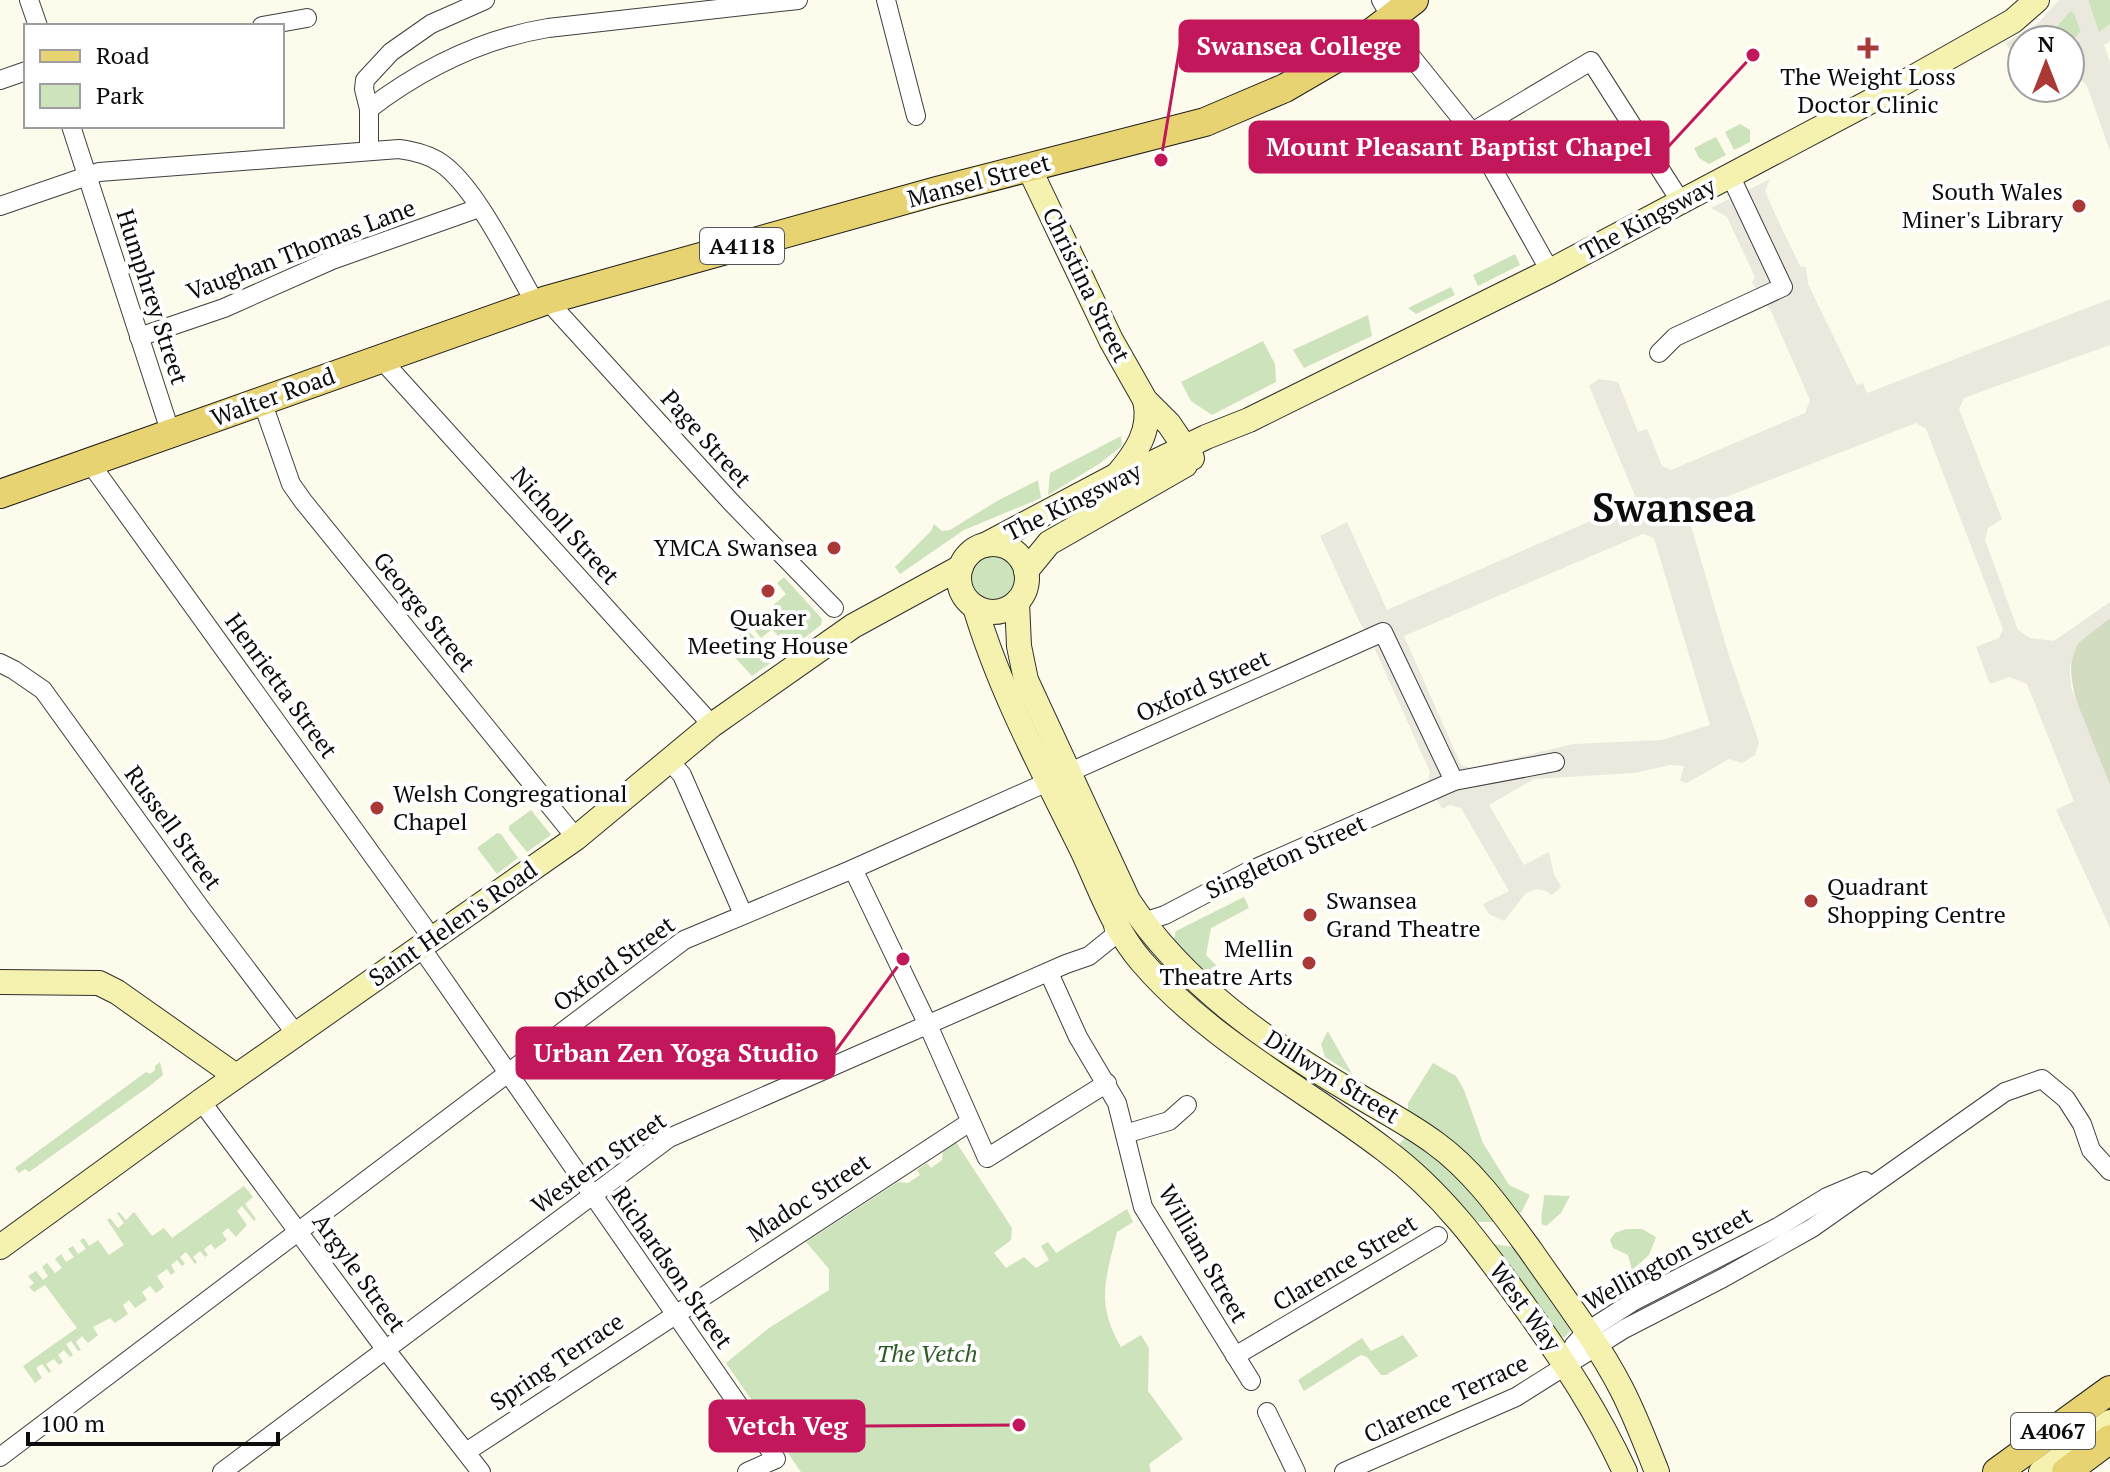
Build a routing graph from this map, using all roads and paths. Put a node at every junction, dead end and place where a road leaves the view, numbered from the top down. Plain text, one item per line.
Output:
1 (29, 0) edge
2 (485, 0) edge
3 (798, 0) edge
4 (886, 0) edge
5 (1414, 0) edge
6 (2037, 0) edge
7 (1386, 9) edge
8 (307, 18) dead end
9 (37, 24) edge
10 (273, 24) edge
11 (1345, 53) junction
12 (24, 72) edge
13 (0, 80) edge
14 (369, 109) junction
15 (916, 116) dead end
16 (72, 129) edge
17 (1472, 132) junction
18 (369, 151) junction
19 (1029, 168) junction
20 (86, 175) junction
21 (1730, 175) junction
22 (1681, 202) junction
23 (0, 206) edge
24 (479, 208) junction
25 (1550, 271) junction
26 (542, 302) junction
27 (139, 337) junction
28 (1659, 353) dead end
29 (381, 359) junction
30 (1145, 400) junction
31 (262, 401) junction
32 (171, 434) junction
33 (1189, 454) junction
34 (90, 463) junction
35 (1117, 475) junction
36 (0, 494) edge
37 (985, 545) junction
38 (1026, 571) junction
39 (965, 588) junction
40 (1017, 602) junction
41 (834, 608) dead end
42 (0, 663) edge
43 (712, 725) junction
44 (669, 760) junction
45 (1555, 762) dead end
46 (1059, 776) junction
47 (1454, 781) junction
48 (576, 838) junction
49 (853, 869) junction
50 (1120, 908) junction
51 (743, 914) junction
52 (1143, 922) junction
53 (426, 942) junction
54 (1049, 973) junction
55 (0, 982) edge
56 (928, 1025) junction
57 (296, 1034) junction
58 (509, 1072) junction
59 (236, 1076) junction
60 (1107, 1083) junction
61 (1176, 1089) dead end
62 (201, 1101) junction
63 (970, 1122) junction
64 (1125, 1134) junction
65 (2110, 1171) edge
66 (592, 1195) junction
67 (299, 1232) junction
68 (1518, 1234) joint
69 (1438, 1236) dead end
70 (0, 1247) edge
71 (674, 1313) junction
72 (1593, 1334) junction
73 (386, 1350) junction
74 (1235, 1356) junction
75 (1566, 1365) junction
76 (1251, 1381) dead end
77 (2110, 1390) edge
78 (2098, 1403) edge
79 (1267, 1412) dead end
80 (2110, 1422) edge
81 (2110, 1439) edge
82 (466, 1452) junction
83 (0, 1457) edge
84 (222, 1472) edge
85 (481, 1472) edge
86 (747, 1472) edge
87 (1296, 1472) edge
88 (1344, 1472) edge
89 (1625, 1472) edge
90 (1657, 1472) edge
91 (1997, 1472) edge
92 (2041, 1472) edge
93 (2066, 1472) edge

1 - 9 street
2 - 14 street
3 - 14 street
4 - 15 street
5 - 7 main road, A4118
6 - 21 street, The Kingsway
7 - 11 main road, Mansel Street / A4118
8 - 10 street
11 - 17 street
11 - 19 main road, Mansel Street / A4118
12 - 13 street
14 - 18 street
16 - 20 street, Humphrey Street
17 - 22 street
17 - 25 street
18 - 20 street, Page Street
18 - 24 street, Page Street
19 - 26 main road, Mansel Street / A4118
19 - 30 street, Christina Street
20 - 23 street, Page Street
20 - 27 street, Humphrey Street
21 - 22 street, The Kingsway
21 - 28 street
22 - 25 street, The Kingsway
24 - 26 street, Page Street
24 - 27 street, Vaughan Thomas Lane
25 - 33 street, The Kingsway
26 - 29 main road, Walter Road / A4118
26 - 41 street, Page Street
27 - 32 street, Humphrey Street
29 - 31 main road, Walter Road / A4118
29 - 43 street, Nicholl Street
30 - 33 street, Christina Street
30 - 35 street
31 - 32 main road, Walter Road / A4118
31 - 48 street, George Street
32 - 34 main road, Walter Road / A4118
33 - 35 street, The Kingsway
33 - 38 street, The Kingsway
34 - 36 main road, Walter Road / A4118
34 - 53 street, Henrietta Street
35 - 37 street, The Kingsway
37 - 38 street
37 - 39 street
38 - 40 street
39 - 40 street
39 - 43 street, Saint Helen's Road
39 - 46 street
40 - 46 street
42 - 57 street, Russell Street
43 - 44 street, Saint Helen's Road
44 - 48 street, Saint Helen's Road
44 - 51 street
45 - 47 street, Singleton Street
46 - 47 street, Oxford Street
46 - 49 street, Oxford Street
46 - 50 street
47 - 52 street, Singleton Street
48 - 53 street, Saint Helen's Road
49 - 51 street, Oxford Street
49 - 56 street
50 - 52 street
50 - 54 street, Western Street
50 - 75 street, West Way
51 - 58 street, Oxford Street
52 - 68 street, Dillwyn Street
53 - 57 street, Saint Helen's Road
53 - 58 street, Richardson Street
54 - 56 street, Western Street
54 - 60 street, William Street
55 - 59 street
56 - 63 street
56 - 66 street, Western Street
57 - 59 street, Saint Helen's Road
58 - 66 street, Richardson Street
58 - 67 street, Oxford Street
59 - 62 street, Saint Helen's Road
60 - 63 street
60 - 64 street, William Street
61 - 64 street
62 - 67 street, Argyle Street
62 - 70 street, Saint Helen's Road
63 - 71 street, Madoc Street
64 - 74 street, William Street
65 - 72 street, Wellington Street
66 - 71 street, Richardson Street
66 - 73 street, Western Street
67 - 73 street, Argyle Street
67 - 83 street, Oxford Street
68 - 72 street, West Way
69 - 74 street, Clarence Street
71 - 82 street, Spring Terrace
71 - 86 street, Richardson Street
72 - 75 street, Wellington Street
72 - 90 street, West Way
73 - 82 street, Argyle Street
73 - 84 street, Western Street
74 - 76 street, William Street
75 - 88 street, Clarence Terrace
75 - 89 street, West Way
77 - 78 main road, A4067
78 - 91 main road, A4067
79 - 87 street
80 - 92 street, A4067
81 - 93 main road, A4067
82 - 85 street, Argyle Street

